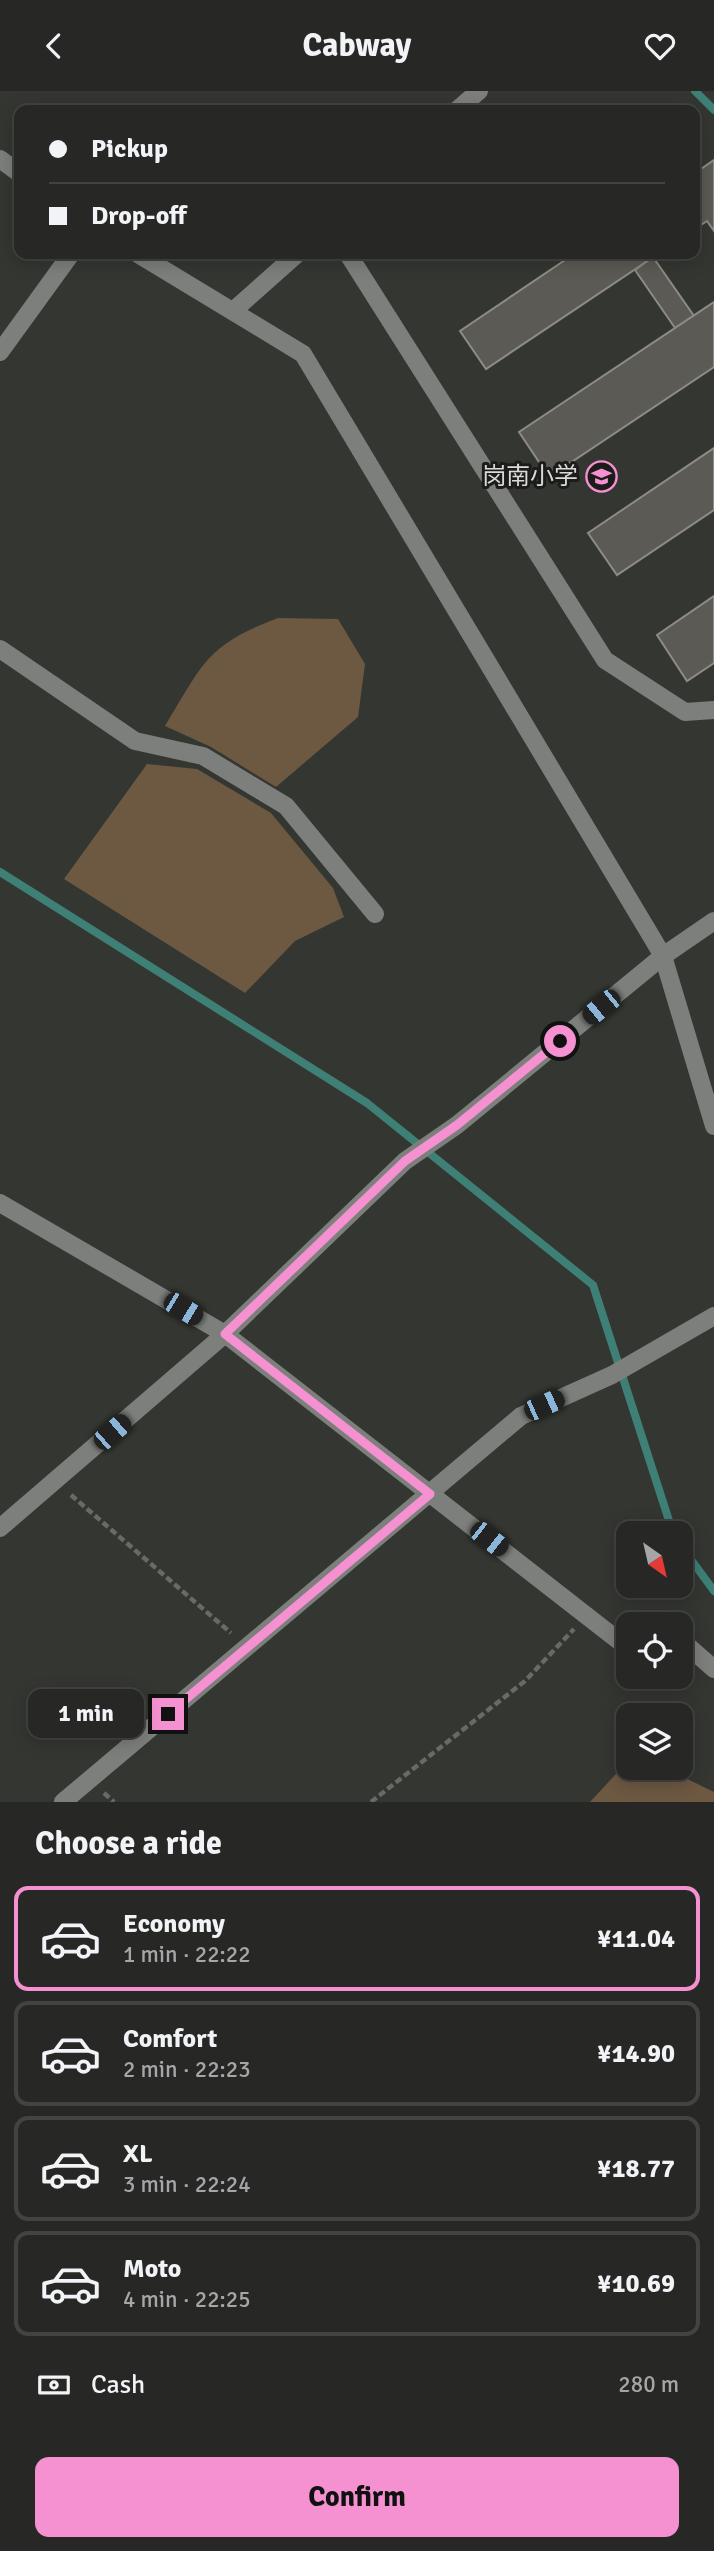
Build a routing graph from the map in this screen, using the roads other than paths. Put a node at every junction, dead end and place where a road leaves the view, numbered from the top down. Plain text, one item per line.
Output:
1 (479, 91) edge
2 (463, 105) edge
3 (67, 259) edge
4 (146, 259) edge
5 (291, 259) edge
6 (351, 259) edge
7 (233, 311) junction
8 (0, 352) edge
9 (0, 649) edge
10 (714, 710) edge
11 (375, 914) dead end
12 (714, 921) edge
13 (663, 956) junction
14 (714, 1126) edge
15 (0, 1203) edge
16 (714, 1316) edge
17 (225, 1334) junction
18 (430, 1494) junction
19 (0, 1528) edge
20 (616, 1639) edge
21 (693, 1651) edge
22 (714, 1669) edge
23 (63, 1802) edge

1 - 2 street
3 - 8 street
4 - 7 street
5 - 7 street
6 - 10 street
7 - 13 street
9 - 11 street
12 - 13 street
13 - 14 street
13 - 17 street
15 - 17 street
16 - 18 street
17 - 18 street
17 - 19 street
18 - 20 street
18 - 23 street
21 - 22 street

